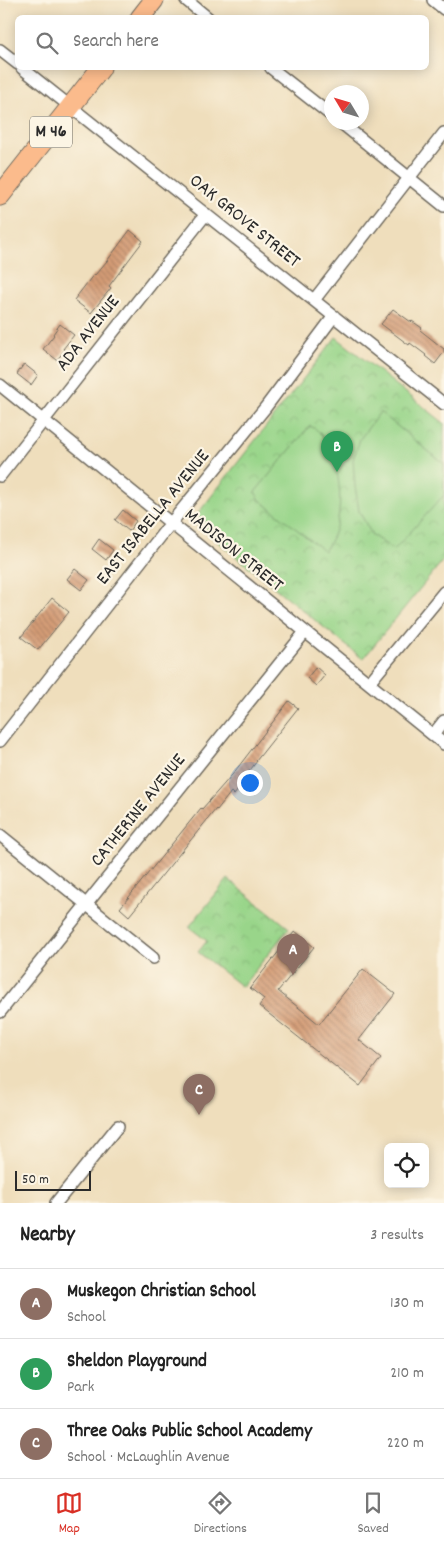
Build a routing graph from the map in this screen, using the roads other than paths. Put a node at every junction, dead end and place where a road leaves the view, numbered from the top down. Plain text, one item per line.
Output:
1 (154, 0) edge
2 (186, 0) edge
3 (432, 0) edge
4 (444, 9) edge
5 (142, 15) edge
6 (204, 15) edge
7 (0, 50) edge
8 (15, 62) edge
9 (25, 70) edge
10 (99, 70) edge
11 (274, 70) edge
12 (71, 106) junction
13 (324, 110) edge
14 (350, 130) edge
15 (444, 133) edge
16 (409, 178) junction
17 (0, 196) edge
18 (444, 206) edge
19 (206, 214) junction
20 (314, 300) junction
21 (334, 316) junction
22 (0, 385) edge
23 (444, 404) edge
24 (44, 420) junction
25 (0, 476) edge
26 (171, 523) junction
27 (444, 592) edge
28 (305, 632) junction
29 (369, 683) junction
30 (444, 721) edge
31 (433, 735) junction
32 (0, 741) edge
33 (444, 744) edge
34 (0, 835) edge
35 (86, 904) junction
36 (153, 958) dead end
37 (0, 1012) edge
38 (118, 1126) dead end
39 (56, 1203) edge

1 - 5 main road
2 - 6 street
3 - 4 street
7 - 8 street
9 - 12 street, OAK GROVE STREET
10 - 12 main road, M 46
11 - 13 street
12 - 17 main road, M 46
12 - 19 street, OAK GROVE STREET
14 - 16 street
15 - 16 street
16 - 18 street
16 - 20 street
19 - 20 street, OAK GROVE STREET
19 - 24 street, ADA AVENUE
20 - 21 street, OAK GROVE STREET
21 - 23 street, OAK GROVE STREET
21 - 26 street, EAST ISABELLA AVENUE
22 - 24 street, MADISON STREET
24 - 25 street, ADA AVENUE
24 - 26 street, MADISON STREET
26 - 28 street, MADISON STREET
26 - 32 street, EAST ISABELLA AVENUE
27 - 29 street
28 - 29 street, MADISON STREET
28 - 35 street, CATHERINE AVENUE
29 - 31 street, MADISON STREET
30 - 31 street
31 - 33 street, MADISON STREET
34 - 35 street
35 - 36 street
35 - 37 street, CATHERINE AVENUE
38 - 39 street

